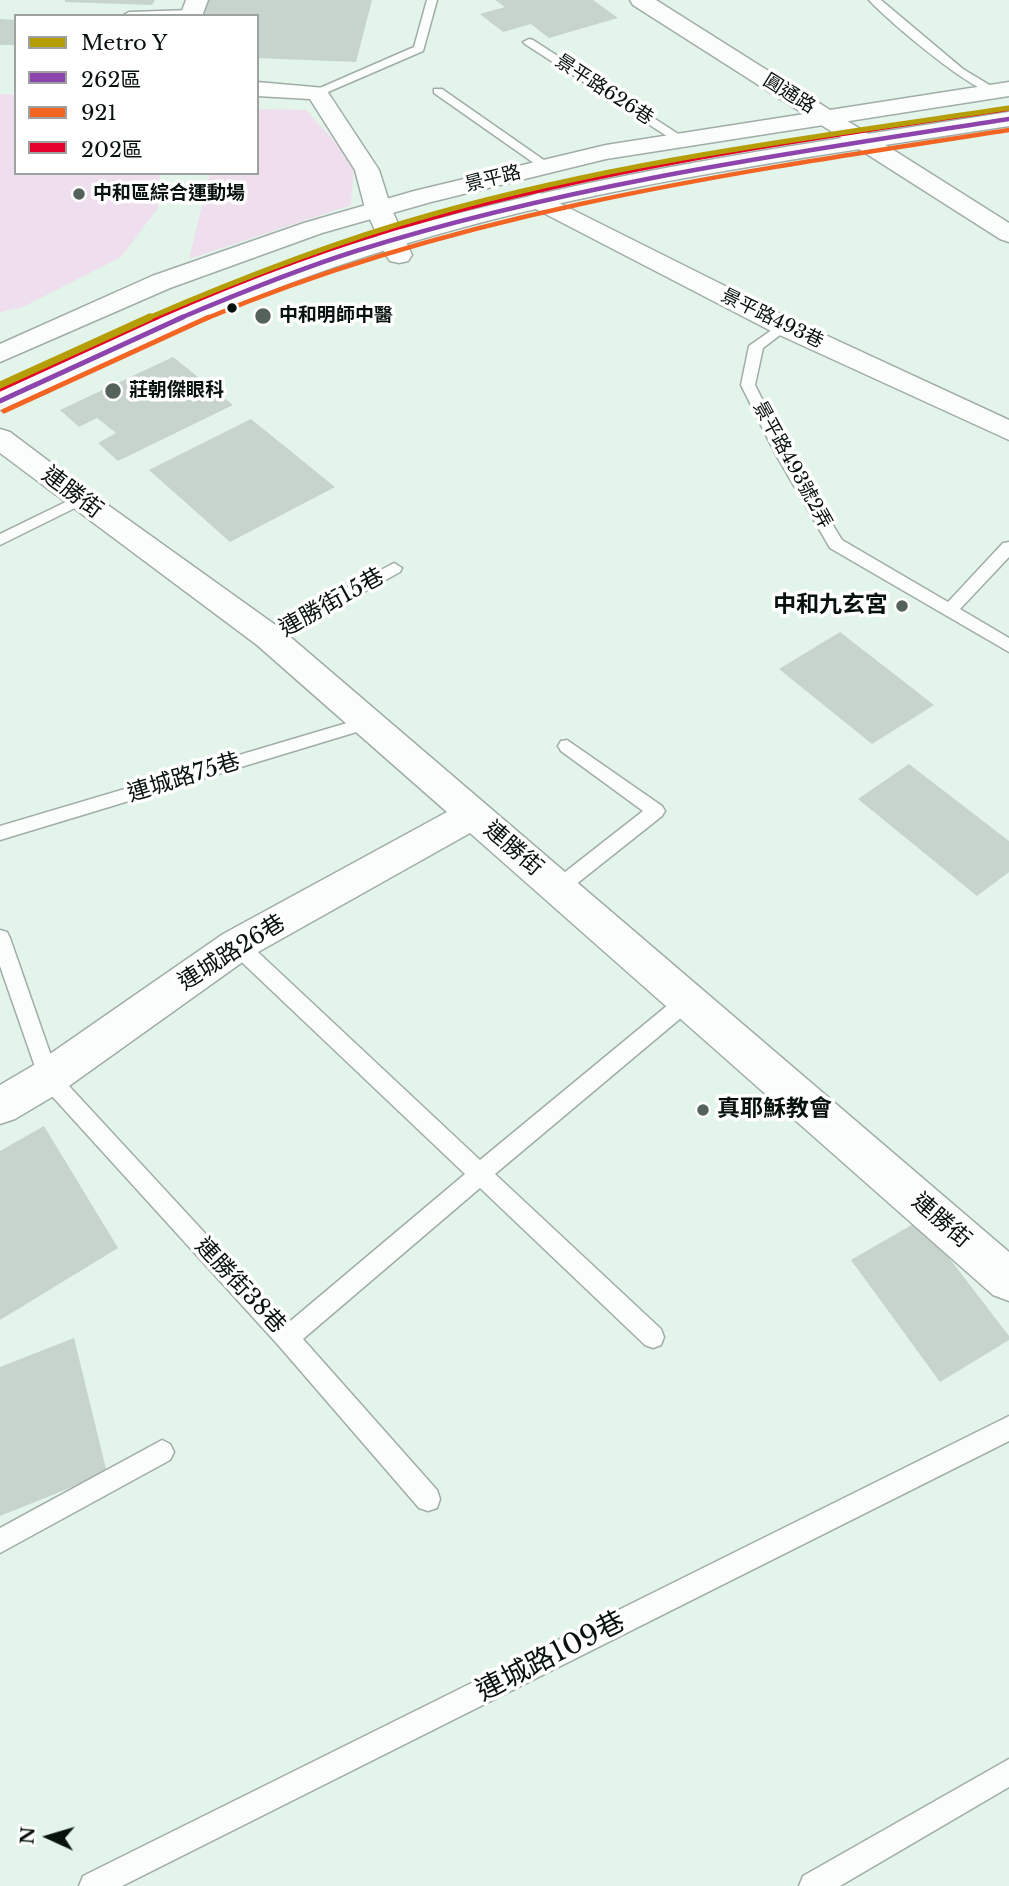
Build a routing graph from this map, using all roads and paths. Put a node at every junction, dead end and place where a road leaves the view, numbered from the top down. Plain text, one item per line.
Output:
1 (432, 0) edge
2 (641, 0) edge
3 (874, 0) edge
4 (193, 9) edge
5 (140, 14) edge
6 (529, 42) dead end
7 (259, 89) edge
8 (438, 90) dead end
9 (1000, 90) edge
10 (317, 93) junction
11 (824, 116) junction
12 (1009, 119) edge
13 (680, 139) junction
14 (867, 141) junction
15 (545, 165) junction
16 (539, 201) junction
17 (378, 208) junction
18 (1009, 234) edge
19 (395, 248) junction
20 (783, 326) junction
21 (0, 354) edge
22 (0, 401) edge
23 (1009, 431) edge
24 (0, 439) edge
25 (80, 500) junction
26 (0, 540) edge
27 (1009, 547) edge
28 (394, 568) dead end
29 (949, 610) junction
30 (269, 637) junction
31 (1009, 646) edge
32 (367, 723) junction
33 (567, 746) dead end
34 (473, 815) junction
35 (0, 832) edge
36 (558, 888) junction
37 (0, 938) edge
38 (237, 945) junction
39 (687, 1001) junction
40 (48, 1078) junction
41 (0, 1106) edge
42 (481, 1172) junction
43 (1009, 1280) edge
44 (653, 1337) dead end
45 (287, 1338) junction
46 (1009, 1428) edge
47 (162, 1452) dead end
48 (428, 1499) dead end
49 (0, 1541) edge
50 (1009, 1772) edge
51 (93, 1886) edge
52 (813, 1886) edge

1 - 10 lane
2 - 11 street, 圓通路
3 - 9 lane
4 - 5 lane
6 - 13 lane, 景平路626巷
7 - 10 street
8 - 15 lane
9 - 11 street, 景平路
10 - 17 street
11 - 13 street, 景平路
11 - 14 street, 圓通路
12 - 14 street, 景平路
13 - 15 street, 景平路
14 - 16 street, 景平路
14 - 18 street, 圓通路
15 - 17 street, 景平路
16 - 19 street, 景平路
16 - 20 street, 景平路493巷
17 - 19 street
17 - 21 street, 景平路
19 - 22 street, 景平路
20 - 23 street, 景平路493巷
20 - 29 lane, 景平路493號2弄
24 - 25 street, 連勝街
25 - 26 lane
25 - 30 street, 連勝街
27 - 29 lane
28 - 30 lane, 連勝街15巷
29 - 31 lane, 景平路493號2弄
30 - 32 street, 連勝街
32 - 34 street, 連勝街
32 - 35 lane, 連城路75巷
33 - 36 lane
34 - 36 street, 連勝街
34 - 38 street, 連城路26巷
36 - 39 street, 連勝街
37 - 40 lane
38 - 40 street, 連城路26巷
38 - 42 lane
39 - 42 lane, 連勝街38巷
39 - 43 street, 連勝街
40 - 41 street, 連城路26巷
40 - 45 lane, 連勝街38巷
42 - 44 lane
42 - 45 lane, 連勝街38巷
45 - 48 lane
46 - 51 lane, 連城路109巷
47 - 49 lane
50 - 52 lane

